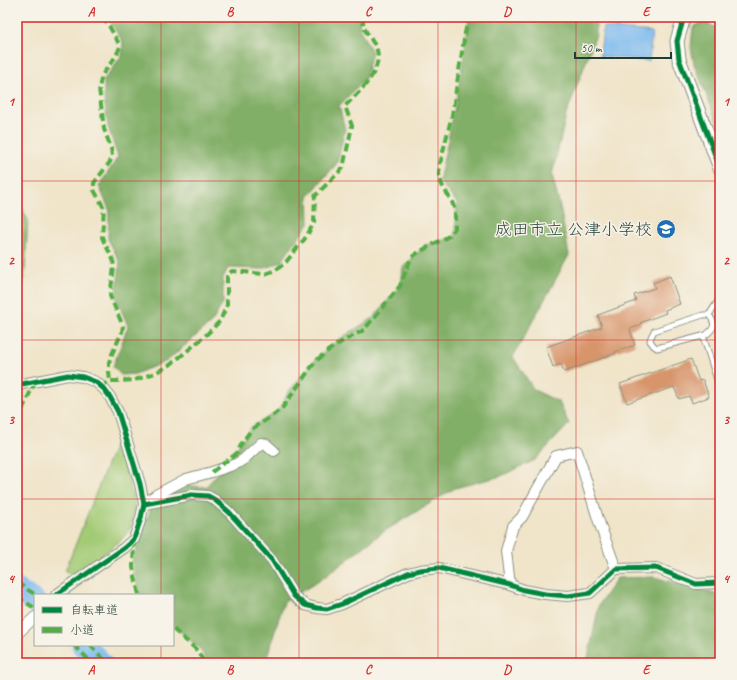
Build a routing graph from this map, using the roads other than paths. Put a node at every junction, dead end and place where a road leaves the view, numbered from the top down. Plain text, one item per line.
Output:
1 (684, 17) edge
2 (720, 168) edge
3 (720, 298) edge
4 (709, 315) junction
5 (703, 336) junction
6 (17, 385) edge
7 (720, 389) edge
8 (274, 451) dead end
9 (144, 504) junction
10 (616, 569) junction
11 (720, 583) edge
12 (510, 585) junction
13 (57, 594) edge
14 (34, 618) edge
15 (17, 634) edge

1 - 2 street
3 - 4 lane
4 - 5 lane
4 - 5 lane
5 - 7 lane
6 - 9 street
8 - 9 street
9 - 12 street
9 - 13 street
10 - 11 street
10 - 12 street
10 - 12 street
14 - 15 street

